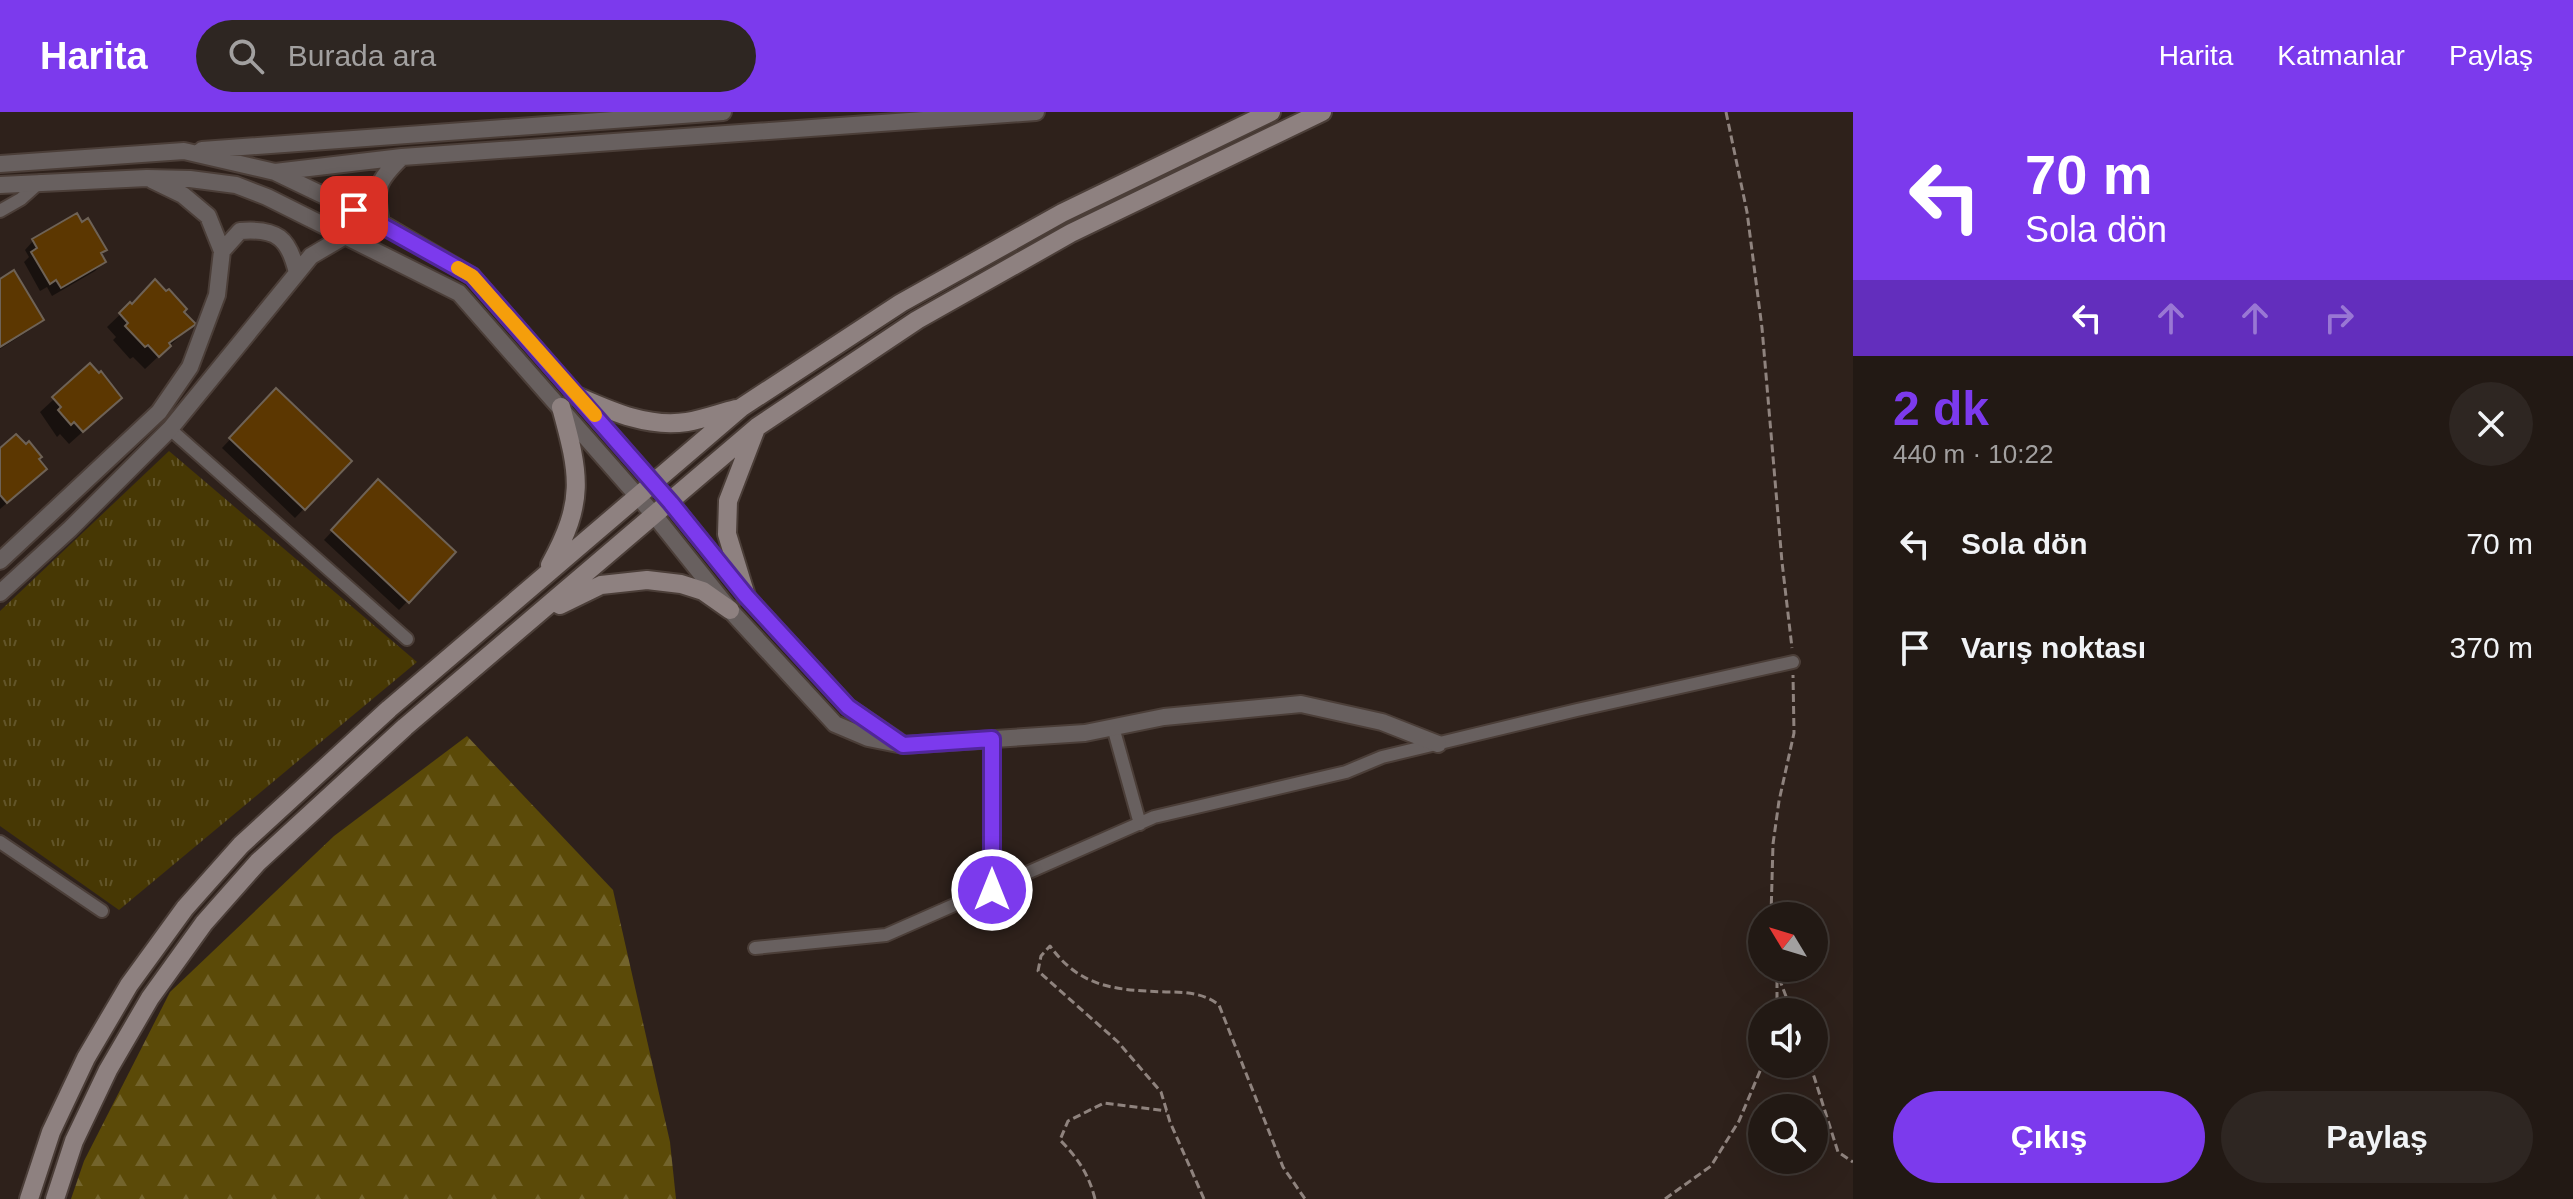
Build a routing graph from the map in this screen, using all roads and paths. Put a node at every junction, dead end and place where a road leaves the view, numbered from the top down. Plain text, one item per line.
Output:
1 (723, 112) edge
2 (1036, 112) edge
3 (1271, 112) edge
4 (1322, 112) edge
5 (1726, 112) edge
6 (184, 151) junction
7 (402, 157) junction
8 (0, 164) edge
9 (275, 172) junction
10 (147, 178) junction
11 (190, 179) junction
12 (41, 181) junction
13 (0, 185) edge
14 (0, 211) edge
15 (381, 223) junction
16 (345, 236) junction
17 (222, 251) junction
18 (297, 273) junction
19 (579, 397) junction
20 (561, 407) junction
21 (742, 407) junction
22 (757, 427) junction
23 (170, 429) junction
24 (653, 483) junction
25 (637, 497) junction
26 (671, 503) junction
27 (655, 516) junction
28 (0, 561) edge
29 (544, 577) junction
30 (0, 593) edge
31 (746, 596) junction
32 (730, 610) junction
33 (536, 617) junction
34 (407, 639) dead end
35 (1793, 662) junction
36 (1113, 727) junction
37 (992, 739) junction
38 (1438, 744) junction
39 (903, 745) junction
40 (1140, 824) junction
41 (0, 842) edge
42 (992, 890) junction
43 (1771, 902) edge
44 (102, 911) dead end
45 (755, 948) dead end
46 (1757, 1078) edge
47 (1814, 1078) edge
48 (1167, 1111) junction
49 (1853, 1162) edge
50 (29, 1199) edge
51 (55, 1199) edge
52 (1095, 1199) edge
53 (1204, 1199) edge
54 (1305, 1199) edge
55 (1665, 1199) edge

1 - 6 street
2 - 7 street
3 - 21 main road
4 - 22 main road
5 - 35 path
6 - 8 street
6 - 9 street
7 - 9 street
7 - 15 street
9 - 11 street
9 - 15 street
10 - 11 street
10 - 12 street
10 - 17 street
11 - 16 street
12 - 13 street
12 - 14 street
15 - 19 street
16 - 18 street
16 - 20 street
17 - 18 street
17 - 28 street
18 - 23 street
19 - 21 main road
19 - 24 street
20 - 25 street
20 - 29 main road
21 - 24 main road
22 - 26 main road
22 - 31 main road
23 - 30 street
23 - 34 street
24 - 25 main road
24 - 26 street
25 - 27 street
25 - 29 main road
26 - 27 main road
26 - 31 street
27 - 32 street
27 - 33 main road
29 - 50 main road
31 - 39 street
32 - 33 main road
32 - 39 street
33 - 51 main road
35 - 38 street
35 - 43 path
36 - 37 street
36 - 38 street
36 - 40 street
37 - 39 street
37 - 42 street
38 - 40 street
40 - 42 street
41 - 44 street
42 - 45 street
46 - 55 path
47 - 49 path
48 - 52 path
48 - 53 path
48 - 54 path

